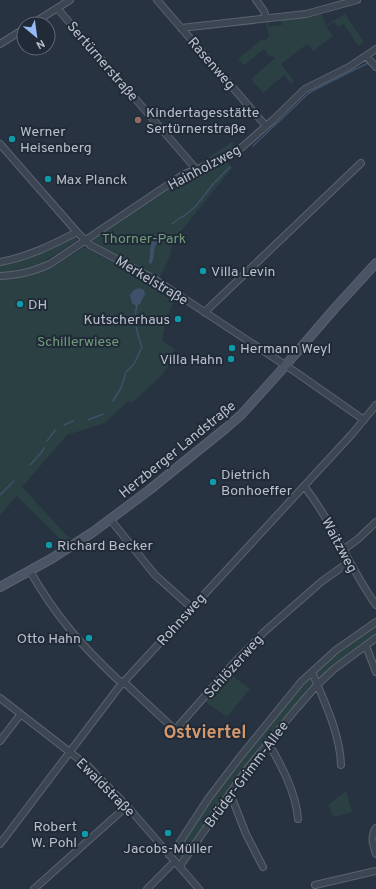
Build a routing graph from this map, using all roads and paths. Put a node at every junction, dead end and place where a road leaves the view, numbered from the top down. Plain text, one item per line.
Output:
1 (70, 0) edge
2 (157, 0) edge
3 (256, 0) edge
4 (357, 0) edge
5 (57, 8) junction
6 (44, 16) edge
7 (266, 18) junction
8 (182, 28) junction
9 (16, 34) edge
10 (0, 44) edge
11 (376, 49) edge
12 (371, 61) edge
13 (266, 126) junction
14 (0, 144) edge
15 (361, 163) dead end
16 (196, 169) junction
17 (77, 232) junction
18 (84, 240) junction
19 (0, 262) edge
20 (376, 263) edge
21 (0, 276) edge
22 (204, 312) junction
23 (286, 366) junction
24 (376, 405) edge
25 (364, 420) junction
26 (304, 486) junction
27 (110, 519) junction
28 (376, 522) edge
29 (343, 550) junction
30 (349, 562) junction
31 (30, 571) junction
32 (0, 587) edge
33 (376, 605) edge
34 (192, 608) junction
35 (376, 622) edge
36 (376, 638) edge
37 (366, 646) junction
38 (312, 672) junction
39 (376, 672) edge
40 (123, 683) junction
41 (317, 685) junction
42 (0, 698) edge
43 (20, 715) junction
44 (0, 741) edge
45 (268, 742) junction
46 (70, 752) junction
47 (341, 765) dead end
48 (230, 793) junction
49 (127, 806) junction
50 (298, 819) dead end
51 (376, 828) edge
52 (0, 844) edge
53 (376, 854) edge
54 (170, 855) junction
55 (177, 864) junction
56 (263, 867) dead end
57 (376, 871) edge
58 (315, 885) dead end
59 (34, 889) edge
60 (147, 889) edge
61 (199, 889) edge

1 - 5 street
2 - 8 street, Rasenweg
3 - 7 street
4 - 7 street
5 - 6 street
5 - 16 street, Sertürnerstraße
7 - 8 street
8 - 13 street, Rasenweg
9 - 10 street
11 - 12 street, Hainholzweg
12 - 13 street, Hainholzweg
13 - 16 street, Hainholzweg
14 - 17 street, Merkelstraße
15 - 22 street
16 - 18 street, Hainholzweg
17 - 18 street, Merkelstraße
17 - 19 street
18 - 21 street, Hainholzweg
18 - 22 street, Merkelstraße
20 - 23 street, Herzberger Landstraße
22 - 23 street, Merkelstraße
23 - 25 street, Merkelstraße
23 - 27 street, Herzberger Landstraße
24 - 25 street, Rohnsweg
25 - 26 street, Rohnsweg
26 - 29 street, Waitzweg
26 - 34 street, Rohnsweg
27 - 31 street, Herzberger Landstraße
27 - 34 street
28 - 29 street
29 - 30 street, Waitzweg
30 - 33 street, Waitzweg
30 - 40 street, Schlözerweg
31 - 32 street, Herzberger Landstraße
31 - 40 street
34 - 40 street, Rohnsweg
35 - 38 street, Brüder-Grimm-Allee
36 - 37 street, Brüder-Grimm-Allee
37 - 39 street
37 - 41 street, Brüder-Grimm-Allee
38 - 41 street
38 - 54 street, Brüder-Grimm-Allee
40 - 46 street, Rohnsweg
41 - 45 street, Brüder-Grimm-Allee
41 - 47 street
42 - 43 street, Ewaldstraße
43 - 44 street
43 - 46 street, Ewaldstraße
45 - 48 street, Brüder-Grimm-Allee
45 - 50 street
46 - 49 street, Ewaldstraße
46 - 52 street, Rohnsweg
48 - 55 street, Brüder-Grimm-Allee
48 - 56 street
49 - 54 street, Ewaldstraße
49 - 59 street
51 - 53 street
54 - 55 street, Ewaldstraße
55 - 60 street, Brüder-Grimm-Allee
55 - 61 street, Ewaldstraße
57 - 58 street

